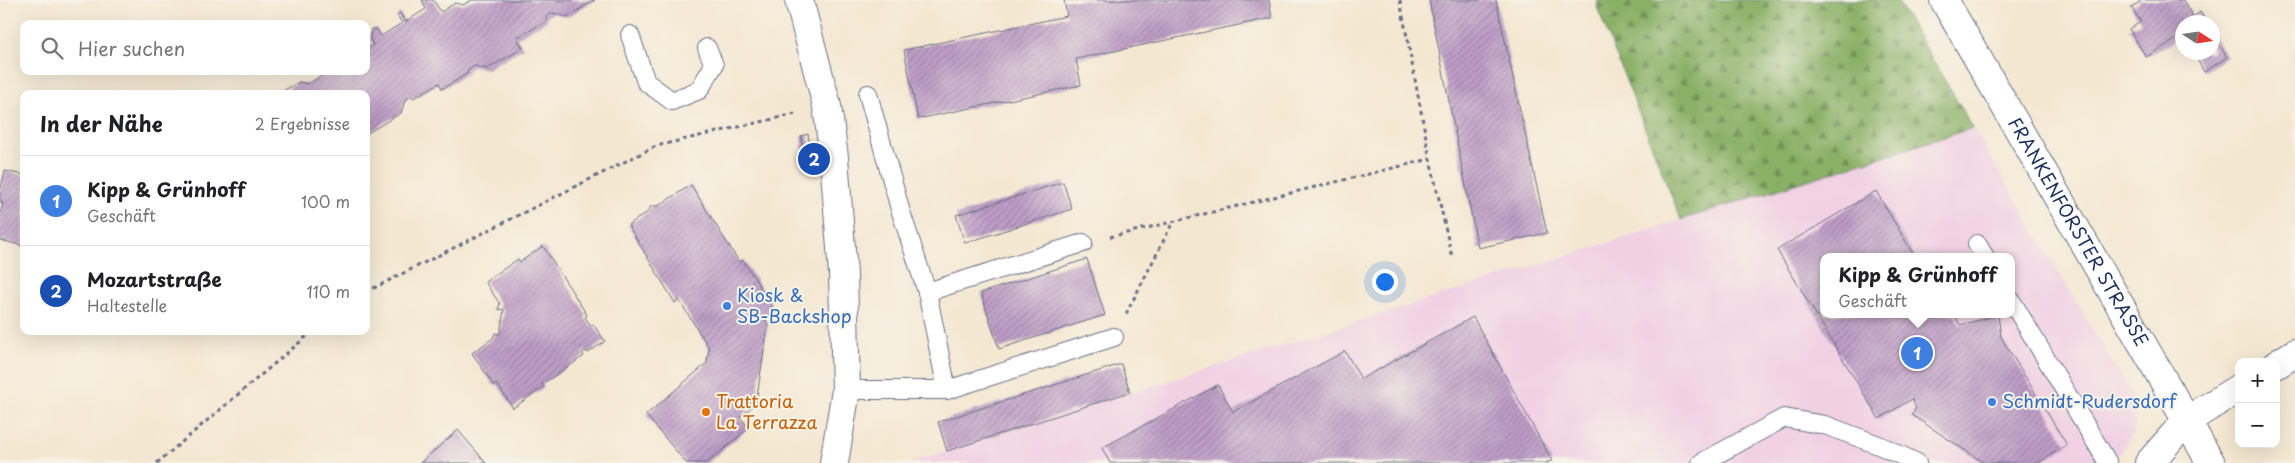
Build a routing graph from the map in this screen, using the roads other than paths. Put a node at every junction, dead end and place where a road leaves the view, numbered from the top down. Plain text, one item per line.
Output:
1 (800, 0) edge
2 (1944, 0) edge
3 (630, 35) dead end
4 (706, 48) dead end
5 (868, 94) dead end
6 (1084, 243) road end
7 (927, 292) junction
8 (2015, 307) edge
9 (1114, 336) road end
10 (2295, 353) edge
11 (2280, 362) edge
12 (846, 390) junction
13 (948, 390) junction
14 (2235, 391) edge
15 (2186, 422) junction
16 (834, 463) edge
17 (1701, 463) edge
18 (1917, 463) edge
19 (2108, 463) edge
20 (2149, 463) edge
21 (2211, 463) edge

1 - 12 street
2 - 15 street, FRANKENFORSTER STRASSE
3 - 4 lane
5 - 7 lane
6 - 7 lane
7 - 13 lane
8 - 19 lane
9 - 13 lane
10 - 11 street
12 - 13 lane
12 - 16 street
14 - 15 street
15 - 20 street
15 - 21 street, FRANKENFORSTER STRASSE
17 - 18 lane

